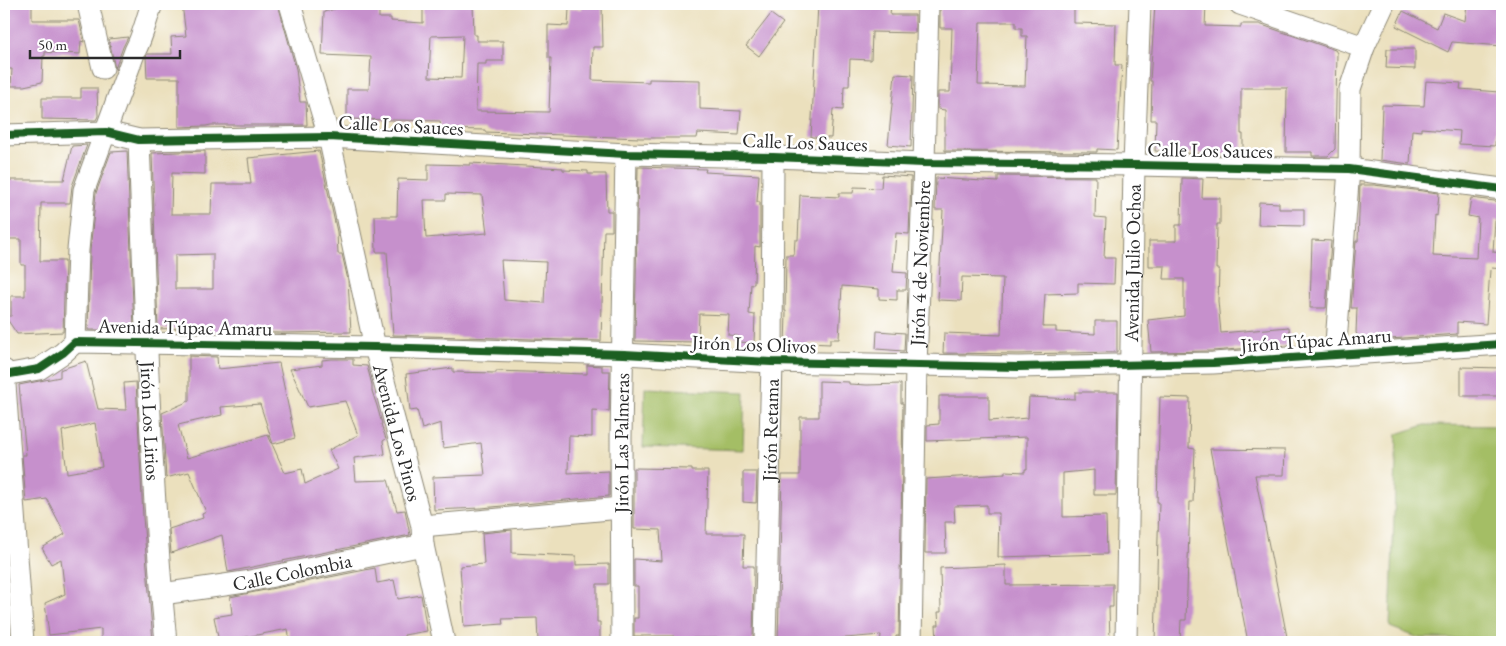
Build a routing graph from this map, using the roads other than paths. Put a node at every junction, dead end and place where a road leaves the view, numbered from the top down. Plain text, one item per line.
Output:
1 (88, 4) edge
2 (152, 4) edge
3 (290, 4) edge
4 (928, 4) edge
5 (1140, 4) edge
6 (1240, 4) edge
7 (1384, 4) edge
8 (1364, 47) junction
9 (103, 68) dead end
10 (106, 132) junction
11 (4, 135) edge
12 (329, 137) junction
13 (139, 140) junction
14 (626, 154) junction
15 (773, 157) junction
16 (924, 163) junction
17 (1134, 165) junction
18 (1349, 169) junction
19 (1502, 189) edge
20 (75, 342) junction
21 (147, 342) junction
22 (1502, 344) edge
23 (375, 347) junction
24 (624, 354) junction
25 (1335, 356) junction
26 (772, 362) junction
27 (916, 365) junction
28 (1132, 365) junction
29 (4, 370) edge
30 (4, 375) edge
31 (621, 508) junction
32 (422, 535) junction
33 (162, 594) junction
34 (23, 642) edge
35 (166, 642) edge
36 (444, 642) edge
37 (622, 642) edge
38 (765, 642) edge
39 (911, 642) edge
40 (1126, 642) edge

1 - 9 street
2 - 10 street
3 - 12 street, Avenida Los Pinos
4 - 16 street, Jirón 4 de Noviembre
5 - 17 street, Avenida Julio Ochoa
6 - 8 street
7 - 8 street
8 - 18 street
10 - 11 street, Calle Los Sauces
10 - 13 street, Calle Los Sauces
10 - 20 street
12 - 13 street, Calle Los Sauces
12 - 14 street, Calle Los Sauces
12 - 23 street, Avenida Los Pinos
13 - 21 street, Jirón Los Lirios
14 - 15 street, Calle Los Sauces
14 - 24 street, Jirón Las Palmeras
15 - 16 street, Calle Los Sauces
15 - 26 street, Jirón Retama
16 - 17 street, Calle Los Sauces
16 - 27 street, Jirón 4 de Noviembre
17 - 18 street, Calle Los Sauces
17 - 28 street, Avenida Julio Ochoa
18 - 19 street, Calle Los Sauces
18 - 25 street
20 - 21 street, Avenida Túpac Amaru
20 - 30 street, Avenida Túpac Amaru
21 - 23 street, Avenida Túpac Amaru
21 - 33 street, Jirón Los Lirios
22 - 25 street, Jirón Túpac Amaru
23 - 24 street, Jirón Los Olivos
23 - 32 street, Avenida Los Pinos
24 - 26 street, Jirón Los Olivos
24 - 31 street, Jirón Las Palmeras
25 - 28 street, Jirón Túpac Amaru
26 - 27 street, Jirón Los Olivos
26 - 38 street, Jirón Retama
27 - 28 street, Jirón Los Olivos
27 - 39 street, Jirón 4 de Noviembre
28 - 40 street, Avenida Julio Ochoa
29 - 30 street
30 - 34 street
31 - 32 street, Calle Colombia
31 - 37 street, Jirón Las Palmeras
32 - 33 street, Calle Colombia
32 - 36 street, Avenida Los Pinos
33 - 35 street, Jirón Los Lirios

